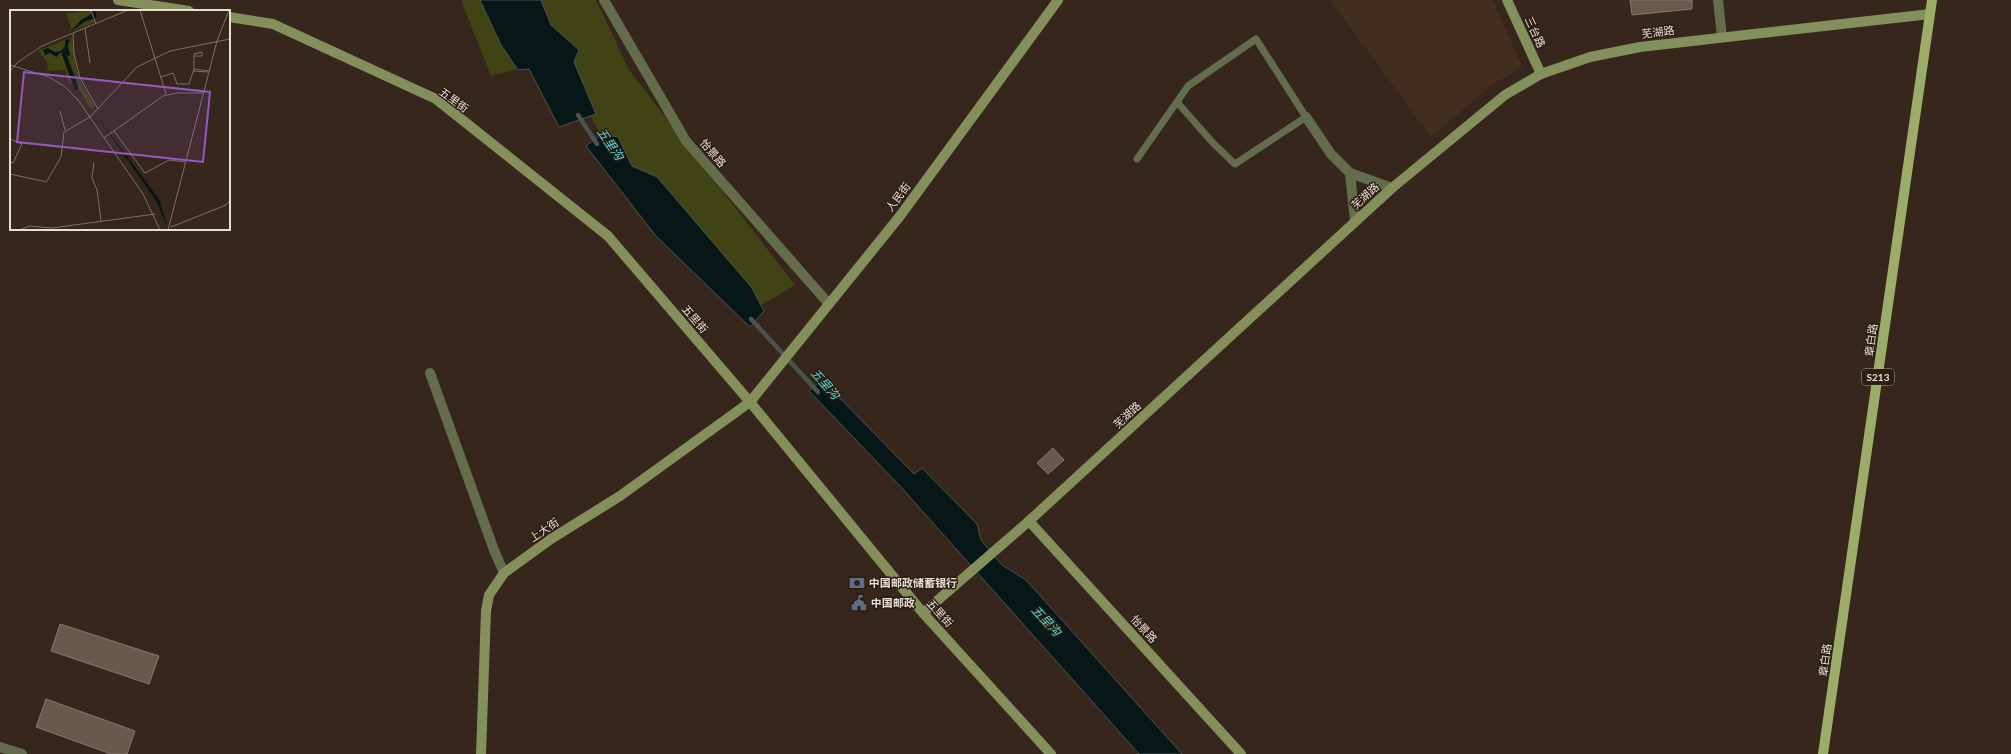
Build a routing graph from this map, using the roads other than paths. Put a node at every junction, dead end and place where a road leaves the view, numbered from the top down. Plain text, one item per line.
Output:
1 (118, 0) edge
2 (604, 0) edge
3 (1058, 0) edge
4 (1508, 0) edge
5 (1718, 0) edge
6 (1932, 0) edge
7 (183, 10) edge
8 (1930, 14) junction
9 (230, 17) edge
10 (1722, 37) junction
11 (1541, 74) junction
12 (1177, 102) junction
13 (1306, 117) junction
14 (1136, 159) dead end
15 (1350, 173) junction
16 (1392, 188) junction
17 (1356, 221) junction
18 (829, 304) junction
19 (430, 373) dead end
20 (750, 402) junction
21 (1030, 521) junction
22 (504, 573) junction
23 (923, 613) junction
24 (0, 747) edge
25 (22, 754) edge
26 (481, 754) edge
27 (1051, 754) edge
28 (1241, 754) edge
29 (1823, 754) edge

1 - 7 street
2 - 18 street, 怡景路
3 - 18 street, 人民街
4 - 11 street, 三台路
5 - 10 street
6 - 8 main road, 章白路 / S213
8 - 10 street, 芜湖路
8 - 29 main road, 章白路 / S213
9 - 20 street, 五里街
10 - 11 street, 芜湖路
11 - 16 street, 芜湖路
12 - 13 lane
12 - 13 lane
12 - 14 lane
13 - 15 street
15 - 16 street
15 - 17 street
16 - 17 street, 芜湖路
17 - 21 street, 芜湖路
18 - 20 street, 人民街
19 - 22 street
20 - 22 street, 上大街
20 - 23 street, 五里街
21 - 23 street, 芜湖路
21 - 28 street, 怡景路
22 - 26 street, 上大街
23 - 27 street, 五里街
24 - 25 street

